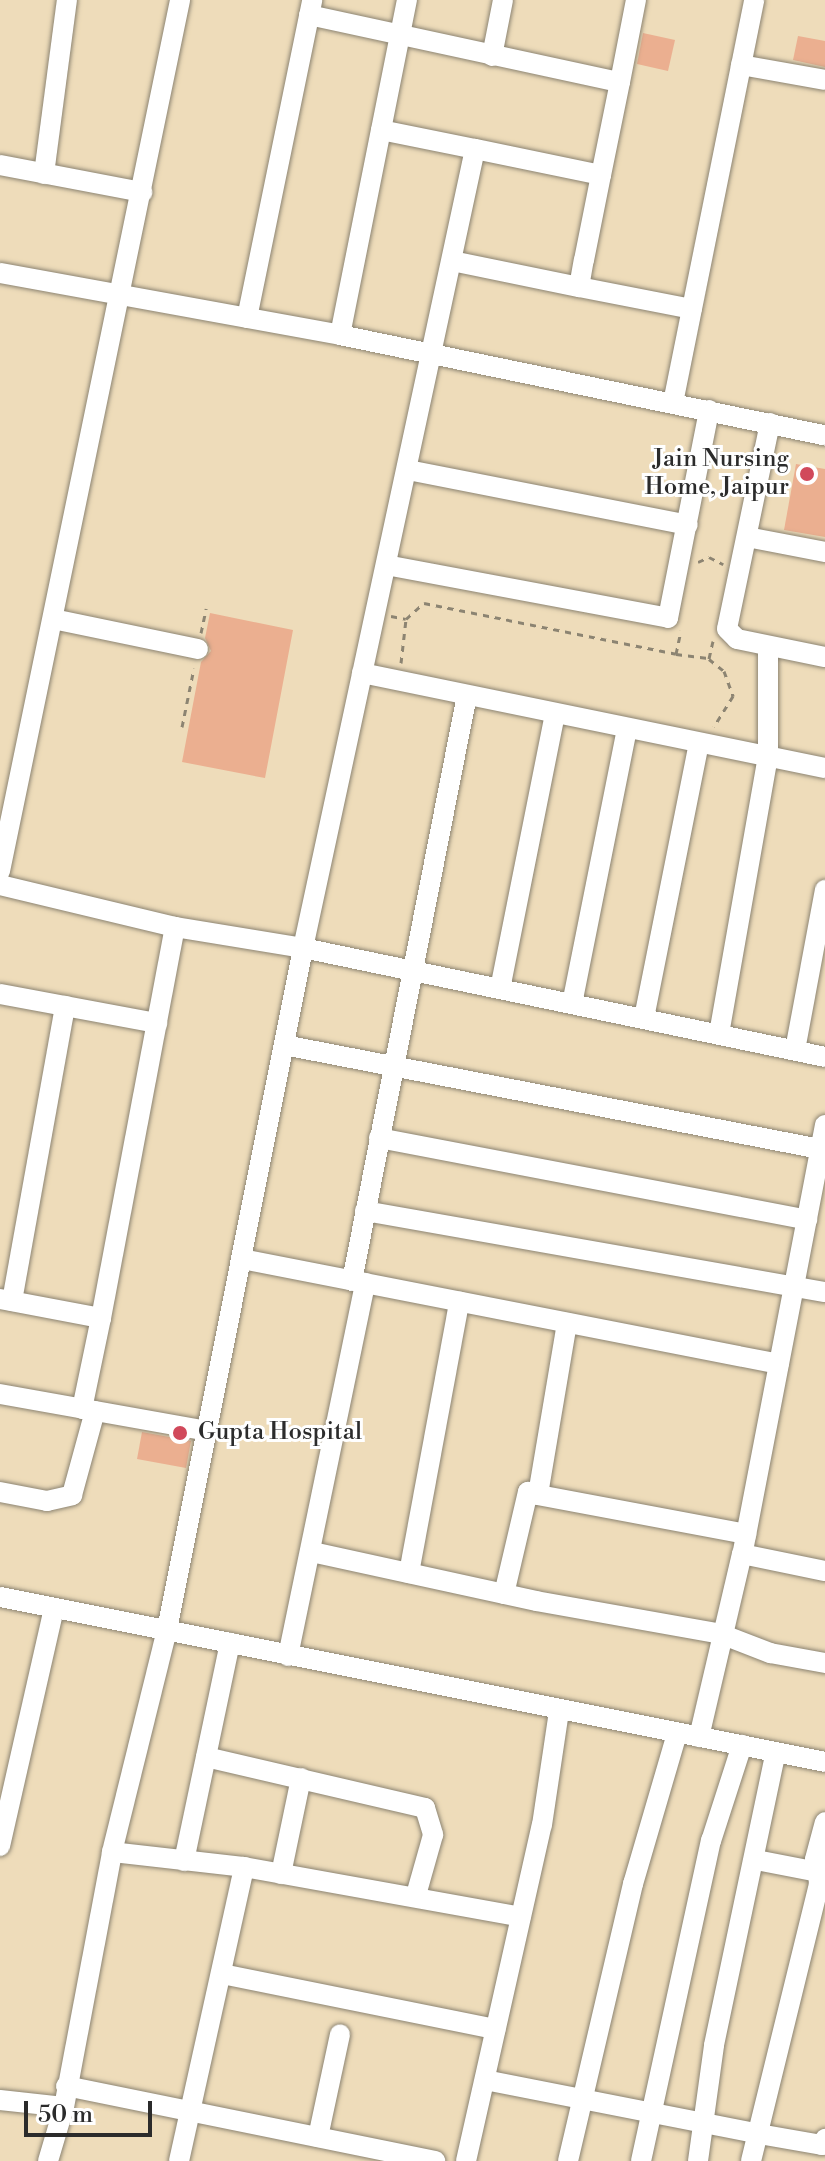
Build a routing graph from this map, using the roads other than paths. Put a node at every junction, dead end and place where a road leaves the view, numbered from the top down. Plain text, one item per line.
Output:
1 (67, 0) edge
2 (180, 0) edge
3 (407, 0) edge
4 (503, 0) edge
5 (636, 0) edge
6 (754, 0) edge
7 (311, 8) edge
8 (400, 37) junction
9 (492, 56) junction
10 (741, 65) junction
11 (825, 80) edge
12 (620, 82) junction
13 (381, 130) junction
14 (475, 149) junction
15 (0, 165) edge
16 (44, 174) junction
17 (601, 175) junction
18 (142, 192) junction
19 (452, 261) junction
20 (0, 273) edge
21 (579, 287) junction
22 (122, 296) junction
23 (692, 309) junction
24 (247, 318) junction
25 (340, 335) junction
26 (434, 355) junction
27 (673, 403) junction
28 (709, 410) junction
29 (770, 423) junction
30 (825, 435) edge
31 (408, 470) junction
32 (688, 525) junction
33 (747, 537) junction
34 (825, 552) edge
35 (386, 565) junction
36 (53, 619) junction
37 (768, 647) junction
38 (198, 649) dead end
39 (825, 657) edge
40 (362, 673) junction
41 (467, 695) junction
42 (555, 713) junction
43 (627, 728) junction
44 (702, 737) junction
45 (768, 756) junction
46 (825, 768) edge
47 (0, 871) edge
48 (0, 885) edge
49 (825, 890) edge
50 (175, 927) junction
51 (303, 948) junction
52 (414, 971) junction
53 (500, 989) junction
54 (0, 994) edge
55 (572, 1004) junction
56 (65, 1006) junction
57 (644, 1018) junction
58 (157, 1023) junction
59 (719, 1034) junction
60 (284, 1045) junction
61 (795, 1050) junction
62 (825, 1057) edge
63 (393, 1066) junction
64 (825, 1125) edge
65 (379, 1138) junction
66 (820, 1149) junction
67 (365, 1211) junction
68 (807, 1220) junction
69 (242, 1259) junction
70 (358, 1282) junction
71 (793, 1290) junction
72 (825, 1292) edge
73 (6, 1300) edge
74 (459, 1302) junction
75 (101, 1318) junction
76 (567, 1323) junction
77 (779, 1364) junction
78 (0, 1394) edge
79 (88, 1410) junction
80 (208, 1431) junction
81 (0, 1492) edge
82 (538, 1495) junction
83 (744, 1544) junction
84 (312, 1552) junction
85 (825, 1571) edge
86 (409, 1573) junction
87 (504, 1594) junction
88 (0, 1597) edge
89 (54, 1609) junction
90 (167, 1630) junction
91 (721, 1634) junction
92 (230, 1643) junction
93 (288, 1656) junction
94 (825, 1663) edge
95 (559, 1711) junction
96 (677, 1734) junction
97 (699, 1737) junction
98 (742, 1745) junction
99 (776, 1752) junction
100 (206, 1757) junction
101 (825, 1762) edge
102 (301, 1778) junction
103 (6, 1798) edge
104 (825, 1822) edge
105 (0, 1846) edge
106 (112, 1852) junction
107 (756, 1860) junction
108 (184, 1861) junction
109 (244, 1867) junction
110 (818, 1872) junction
111 (281, 1874) junction
112 (416, 1895) junction
113 (521, 1917) junction
114 (222, 1974) junction
115 (496, 2029) junction
116 (340, 2034) dead end
117 (485, 2080) junction
118 (65, 2096) junction
119 (584, 2098) junction
120 (0, 2100) edge
121 (649, 2111) junction
122 (190, 2113) junction
123 (706, 2122) junction
124 (759, 2134) junction
125 (318, 2137) junction
126 (822, 2148) edge
127 (48, 2161) edge
128 (179, 2161) edge
129 (435, 2161) edge
130 (466, 2161) edge
131 (568, 2161) edge
132 (641, 2161) edge
133 (698, 2161) edge
134 (751, 2161) edge

1 - 16 street
2 - 18 street
3 - 8 street
4 - 9 street
5 - 12 street
6 - 10 street
7 - 8 street
7 - 24 street
8 - 9 street
8 - 13 street
9 - 12 street
10 - 11 street
10 - 23 street
12 - 17 street
13 - 14 street
13 - 25 street
14 - 17 street
14 - 19 street
15 - 16 street
16 - 18 street
17 - 21 street
18 - 22 street
19 - 21 street
19 - 26 street
20 - 22 street
21 - 23 street
22 - 24 street
22 - 36 street
23 - 27 street
24 - 25 street
25 - 26 street
26 - 27 street
26 - 31 street
27 - 28 street
28 - 29 street
28 - 32 street
29 - 30 street
29 - 33 street
31 - 32 street
31 - 35 street
32 - 35 street
33 - 34 street
33 - 37 street
35 - 40 street
36 - 38 street
36 - 47 street
37 - 39 street
37 - 45 street
40 - 41 street
40 - 51 street
41 - 42 street
41 - 52 street
42 - 43 street
42 - 53 street
43 - 44 street
43 - 55 street
44 - 45 street
44 - 57 street
45 - 46 street
45 - 59 street
48 - 50 street
49 - 61 street
50 - 51 street
50 - 58 street
51 - 52 street
51 - 60 street
52 - 53 street
52 - 63 street
53 - 55 street
54 - 56 street
55 - 57 street
56 - 58 street
56 - 73 street
57 - 59 street
58 - 75 street
59 - 61 street
60 - 63 street
60 - 69 street
61 - 62 street
63 - 65 street
63 - 66 street
64 - 66 street
65 - 67 street
65 - 68 street
66 - 68 street
67 - 70 street
67 - 71 street
68 - 71 street
69 - 70 street
69 - 80 street
70 - 74 street
70 - 84 street
71 - 72 street
71 - 77 street
73 - 75 street
74 - 76 street
74 - 86 street
75 - 79 street
76 - 77 street
76 - 82 street
77 - 83 street
78 - 79 street
79 - 80 street
79 - 81 street
80 - 90 street
82 - 83 street
82 - 87 street
83 - 85 street
83 - 91 street
84 - 86 street
84 - 93 street
86 - 87 street
87 - 91 street
88 - 89 street
89 - 90 street
89 - 103 street
90 - 92 street
90 - 106 street
91 - 94 street
91 - 97 street
92 - 93 street
92 - 100 street
93 - 95 street
95 - 96 street
95 - 113 street
96 - 97 street
96 - 119 street
97 - 98 street
98 - 99 street
98 - 121 street
99 - 101 street
99 - 107 street
100 - 102 street
100 - 108 street
102 - 111 street
102 - 112 street
103 - 105 street
104 - 110 street
106 - 108 street
106 - 118 street
107 - 110 street
107 - 123 street
108 - 109 street
109 - 111 street
109 - 114 street
110 - 124 street
111 - 112 street
112 - 113 street
113 - 115 street
114 - 115 street
114 - 122 street
115 - 117 street
116 - 125 street
117 - 119 street
117 - 130 street
118 - 120 street
118 - 122 street
118 - 127 street
119 - 121 street
119 - 131 street
121 - 123 street
121 - 132 street
122 - 125 street
122 - 128 street
123 - 124 street
123 - 133 street
124 - 126 street
124 - 134 street
125 - 129 street

